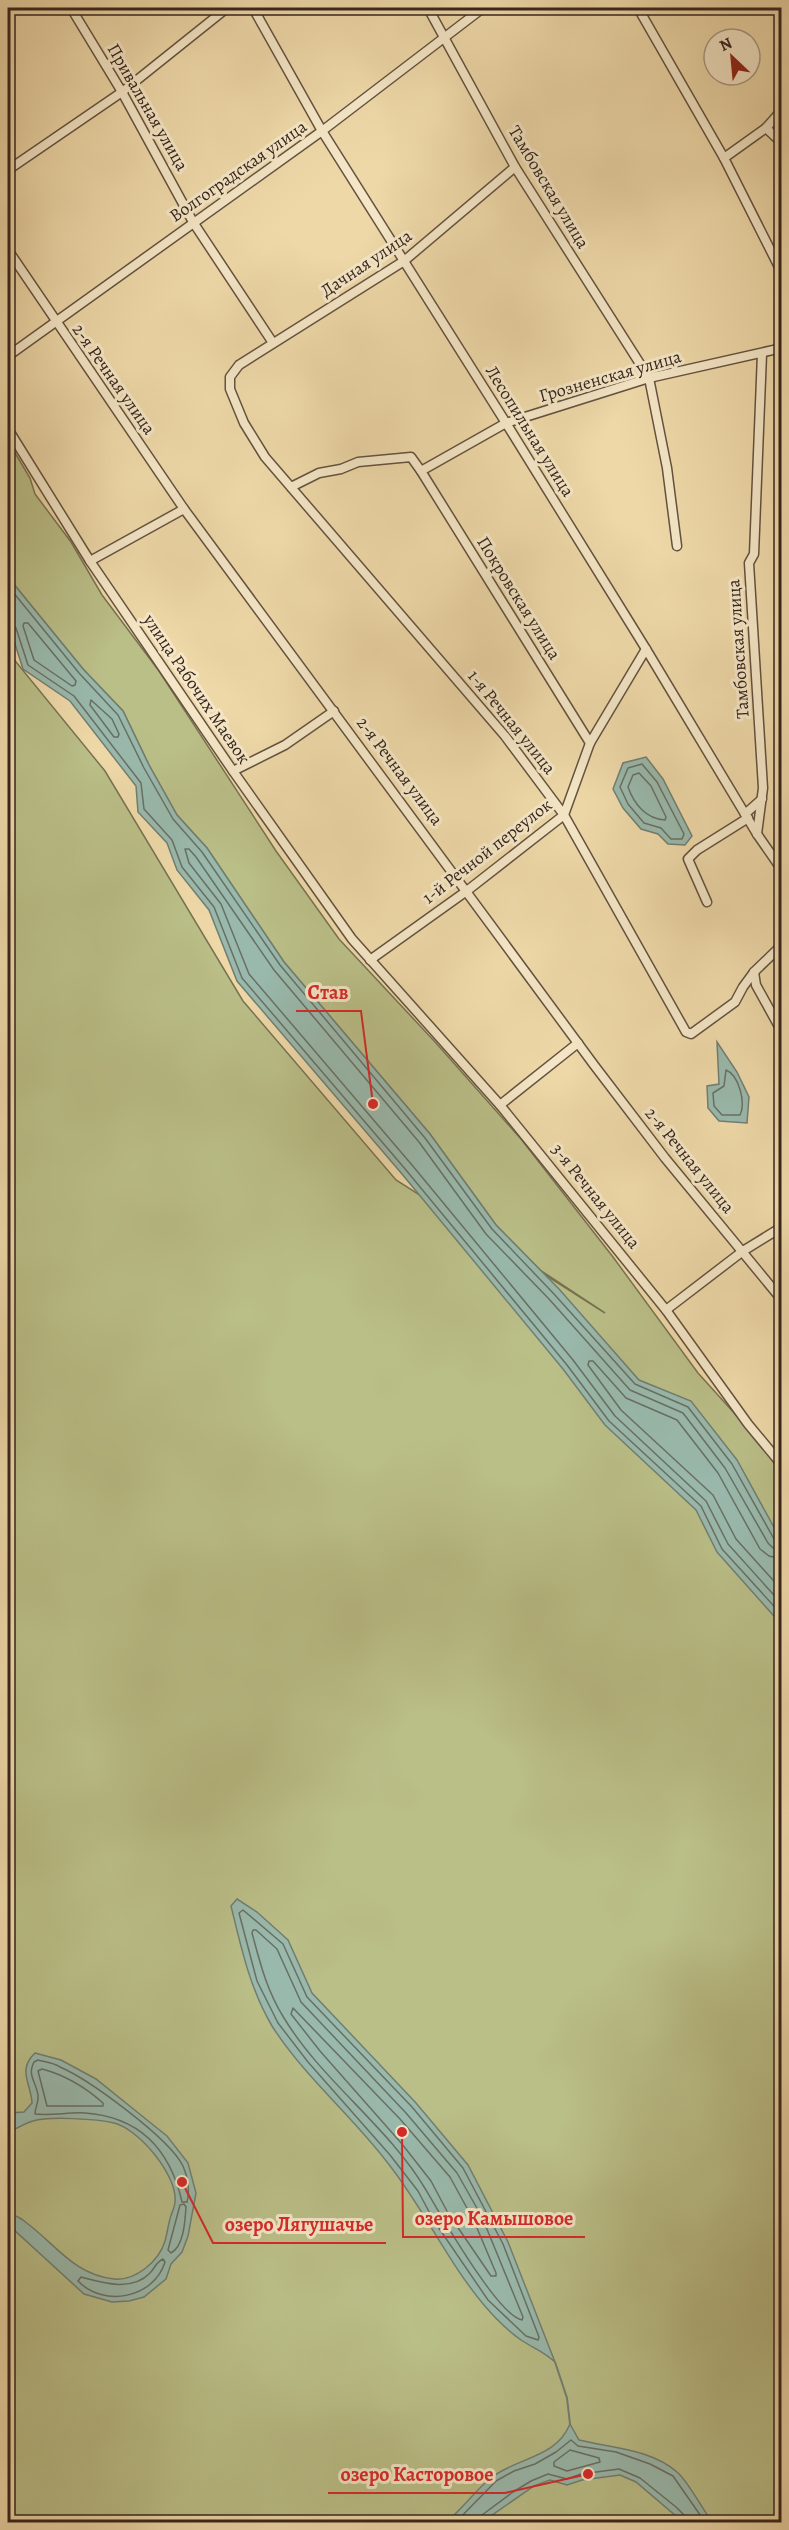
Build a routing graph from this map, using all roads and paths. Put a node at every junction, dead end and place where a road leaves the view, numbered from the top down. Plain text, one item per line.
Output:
1 (71, 8) edge
2 (227, 8) edge
3 (253, 8) edge
4 (428, 8) edge
5 (483, 8) edge
6 (638, 8) edge
7 (445, 36) junction
8 (122, 92) junction
9 (782, 110) edge
10 (766, 128) junction
11 (322, 131) junction
12 (782, 143) edge
13 (724, 158) junction
14 (516, 167) junction
15 (8, 170) edge
16 (193, 222) junction
17 (8, 250) edge
18 (404, 261) junction
19 (782, 273) edge
20 (56, 324) junction
21 (273, 343) junction
22 (782, 348) edge
23 (762, 354) junction
24 (8, 356) edge
25 (230, 377) joint
26 (649, 378) junction
27 (506, 423) junction
28 (8, 429) edge
29 (421, 471) junction
30 (291, 487) junction
31 (184, 509) junction
32 (677, 546) dead end
33 (90, 561) junction
34 (646, 649) junction
35 (334, 711) junction
36 (590, 743) junction
37 (233, 771) junction
38 (762, 799) junction
39 (564, 815) junction
40 (747, 816) junction
41 (757, 834) junction
42 (782, 870) edge
43 (468, 890) junction
44 (707, 902) dead end
45 (782, 945) edge
46 (370, 960) junction
47 (754, 972) junction
48 (782, 1032) edge
49 (578, 1043) junction
50 (500, 1105) junction
51 (782, 1227) edge
52 (742, 1251) junction
53 (782, 1300) edge
54 (666, 1310) junction
55 (782, 1465) edge

1 - 8 street, Привальная улица
2 - 8 street
3 - 11 street, Лесопильная улица
4 - 7 street, Тамбовская улица
5 - 7 street, Волгоградская улица
6 - 13 street
7 - 11 street, Волгоградская улица
7 - 14 street, Тамбовская улица
8 - 15 street
8 - 16 street, Привальная улица
9 - 10 street
10 - 12 street
10 - 13 street
11 - 16 street, Волгоградская улица
11 - 18 street, Лесопильная улица
13 - 19 street
14 - 18 street, Дачная улица
14 - 26 street, Тамбовская улица
16 - 20 street, Волгоградская улица
16 - 21 street, Привальная улица
17 - 20 street, 2-я Речная улица
18 - 21 street, Дачная улица
18 - 27 street, Лесопильная улица
20 - 24 street, Волгоградская улица
20 - 31 street, 2-я Речная улица
21 - 25 street, Дачная улица
22 - 23 street, Грозненская улица
23 - 26 street, Грозненская улица
23 - 38 street, Тамбовская улица
25 - 30 street, 1-я Речная улица
26 - 27 street, Грозненская улица
26 - 32 street
27 - 29 street, Грозненская улица
27 - 34 street, Лесопильная улица
28 - 33 street, улица Рабочих Маевок
29 - 30 street
29 - 36 street, Покровская улица
30 - 39 street, 1-я Речная улица
31 - 33 street
31 - 35 street, 2-я Речная улица
33 - 37 street, улица Рабочих Маевок
34 - 36 street, 1-й Речной переулок
34 - 40 street, Лесопильная улица
35 - 37 street
35 - 43 street, 2-я Речная улица
36 - 39 street, 1-й Речной переулок
37 - 46 street, улица Рабочих Маевок
38 - 40 street
38 - 41 street, Тамбовская улица
39 - 43 street, 1-й Речной переулок
39 - 47 street, 1-я Речная улица
40 - 41 street, Лесопильная улица
40 - 44 street
41 - 42 street, Лесопильная улица
43 - 46 street, 1-й Речной переулок
43 - 49 street, 2-я Речная улица
45 - 47 street
46 - 50 street, 3-я Речная улица
47 - 48 street
49 - 50 street
49 - 52 street, 2-я Речная улица
50 - 54 street, 3-я Речная улица
51 - 52 street
52 - 53 street, 2-я Речная улица
52 - 54 street
54 - 55 street, 3-я Речная улица

